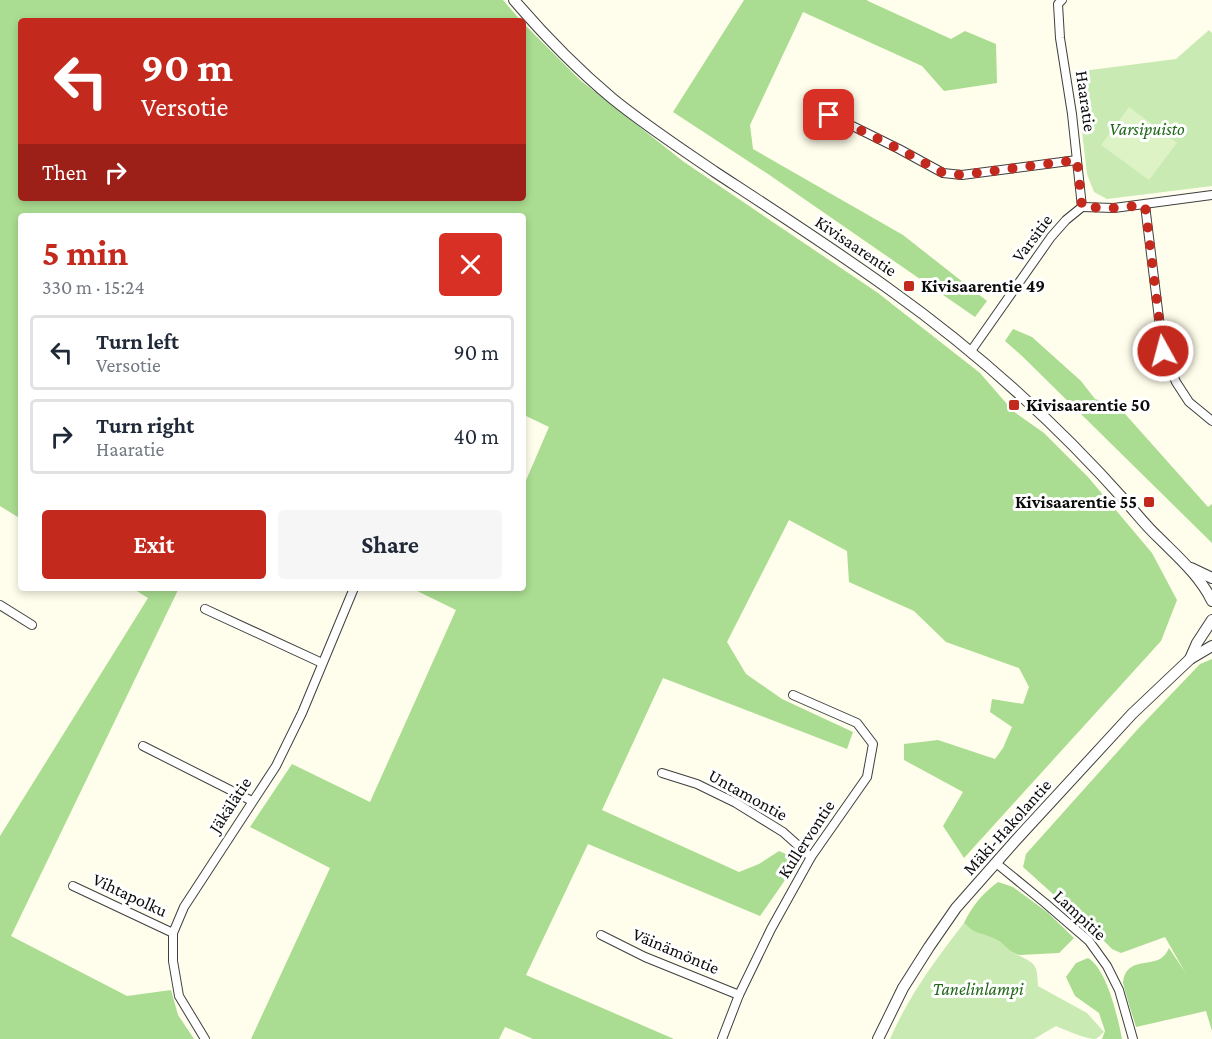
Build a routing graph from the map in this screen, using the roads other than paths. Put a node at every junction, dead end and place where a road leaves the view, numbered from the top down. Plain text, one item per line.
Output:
1 (514, 0) edge
2 (1057, 2) edge
3 (812, 106) dead end
4 (1077, 160) junction
5 (1212, 195) edge
6 (1145, 205) junction
7 (1082, 207) junction
8 (971, 351) junction
9 (1212, 421) edge
10 (1187, 566) junction
11 (1212, 578) edge
12 (353, 591) edge
13 (1212, 601) edge
14 (0, 605) edge
15 (205, 609) dead end
16 (1212, 620) edge
17 (32, 625) dead end
18 (1212, 646) edge
19 (1190, 658) junction
20 (322, 663) junction
21 (793, 695) dead end
22 (143, 746) dead end
23 (662, 773) dead end
24 (252, 801) junction
25 (811, 857) junction
26 (996, 863) junction
27 (73, 886) dead end
28 (173, 933) junction
29 (601, 935) dead end
30 (739, 995) junction
31 (205, 1039) edge
32 (722, 1039) edge
33 (878, 1039) edge
34 (1133, 1039) edge

1 - 8 street, Kivisaarentie
2 - 4 street, Haaratie
3 - 4 street
4 - 7 street, Haaratie
5 - 6 street
6 - 7 street
6 - 9 street
7 - 8 street, Varsitie
8 - 10 street, Kivisaarentie
10 - 11 street, Kivisaarentie
10 - 13 street, Kivisaarentie
12 - 20 street, Jäkälätie
14 - 17 street
15 - 20 street
16 - 19 street, Mäki-Hakolantie
18 - 19 street, Mäki-Hakolantie
19 - 26 street, Mäki-Hakolantie
20 - 24 street, Jäkälätie
21 - 25 street, Kullervontie
22 - 24 street
23 - 25 street, Untamontie
24 - 28 street, Jäkälätie
25 - 30 street, Kullervontie
26 - 33 street, Mäki-Hakolantie
26 - 34 street, Lampitie
27 - 28 street, Vihtapolku
28 - 31 street, Jäkälätie
29 - 30 street, Väinämöntie
30 - 32 street, Kullervontie

